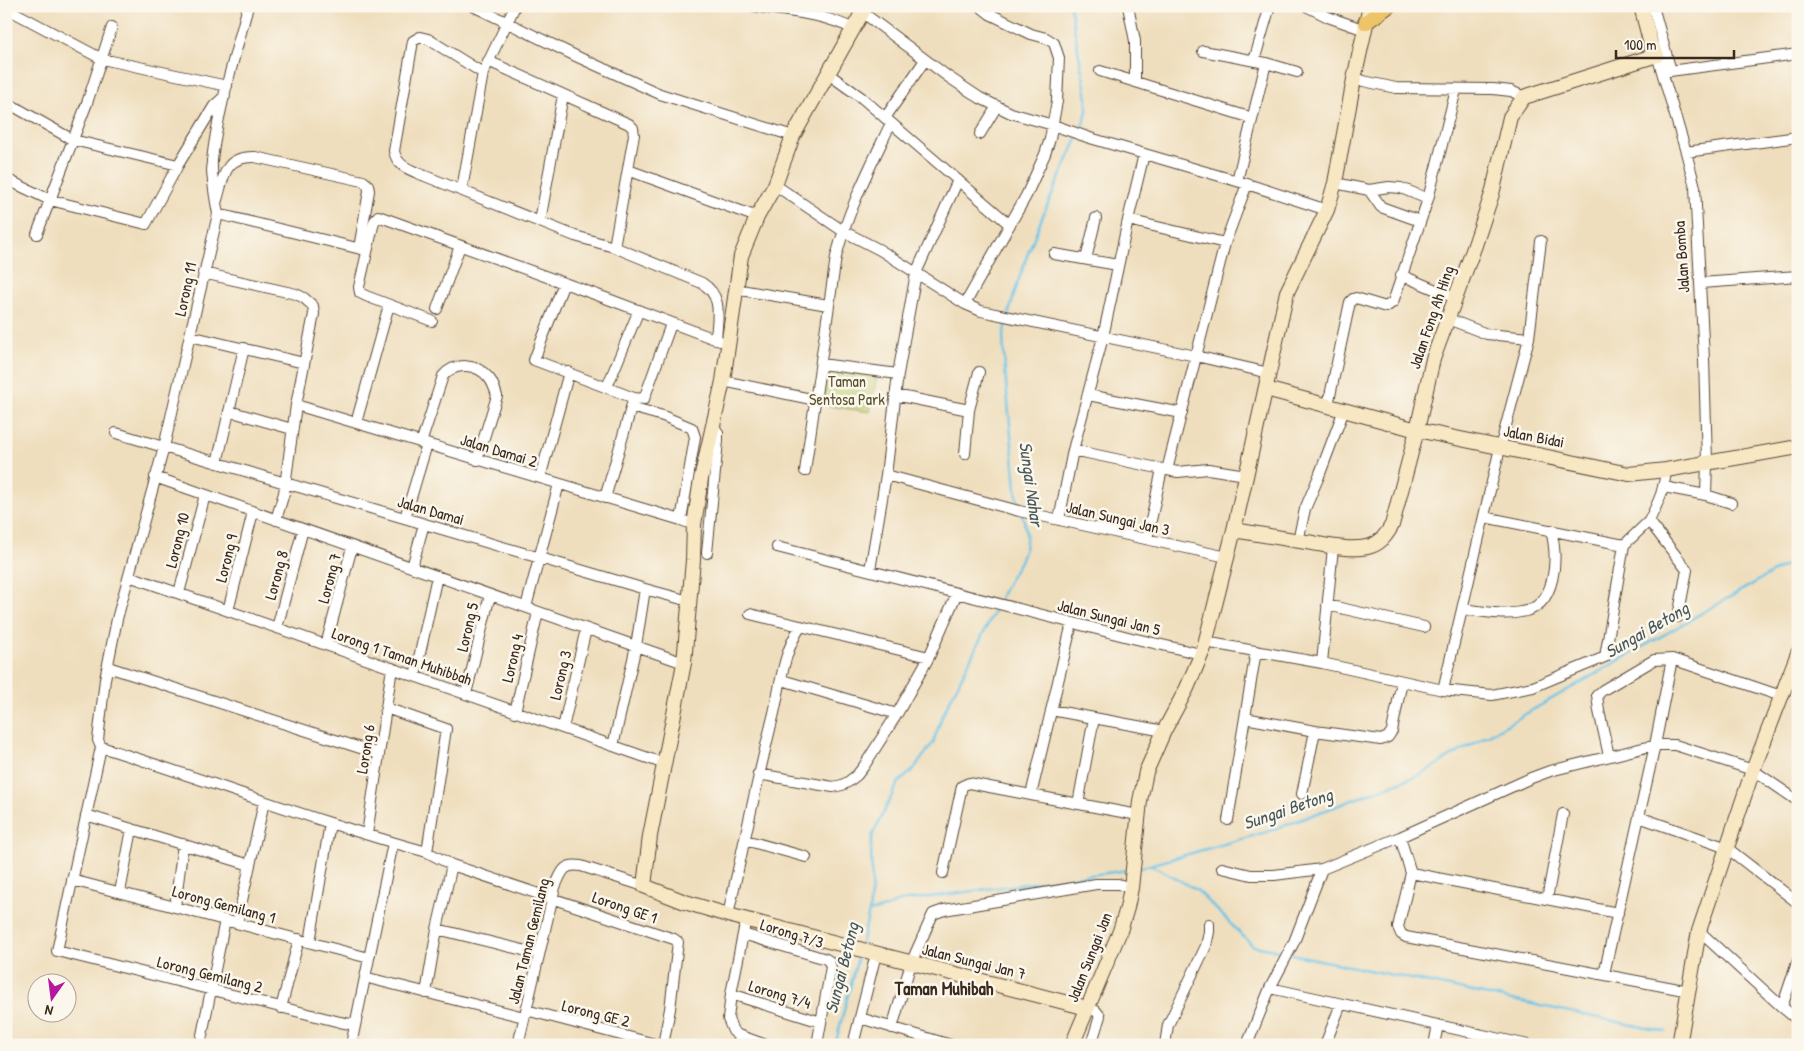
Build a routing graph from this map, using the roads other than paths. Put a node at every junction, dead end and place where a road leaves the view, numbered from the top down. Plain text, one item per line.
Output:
1 (248, 6) edge
2 (473, 6) edge
3 (516, 6) edge
4 (754, 6) edge
5 (980, 6) edge
6 (1128, 6) edge
7 (1270, 6) edge
8 (1306, 6) edge
9 (1370, 6) edge
10 (1388, 6) edge
11 (1640, 6) edge
12 (1648, 6) edge
13 (1653, 6) edge
14 (6, 8) edge
15 (864, 9) edge
16 (507, 22) junction
17 (1366, 26) junction
18 (112, 27) dead end
19 (853, 29) junction
20 (1203, 51) dead end
21 (1657, 54) junction
22 (1798, 54) edge
23 (102, 59) junction
24 (925, 60) junction
25 (1254, 60) junction
26 (488, 61) junction
27 (1266, 63) junction
28 (1100, 71) dead end
29 (1666, 71) junction
30 (1297, 72) dead end
31 (483, 73) junction
32 (827, 73) junction
33 (1354, 79) junction
34 (1134, 81) junction
35 (226, 90) junction
36 (1456, 90) junction
37 (563, 95) junction
38 (1524, 97) junction
39 (6, 102) edge
40 (997, 106) junction
41 (1252, 118) junction
42 (888, 121) junction
43 (1053, 125) junction
44 (980, 134) dead end
45 (793, 136) junction
46 (1798, 138) edge
47 (73, 140) junction
48 (1686, 152) junction
49 (1144, 154) junction
50 (178, 165) junction
51 (628, 170) junction
52 (6, 179) edge
53 (958, 180) junction
54 (1242, 183) junction
55 (1336, 183) junction
56 (775, 185) junction
57 (462, 189) junction
58 (1368, 190) junction
59 (1428, 199) junction
60 (50, 200) junction
61 (216, 202) junction
62 (1327, 210) junction
63 (218, 214) junction
64 (757, 217) junction
65 (1096, 218) dead end
66 (1128, 220) junction
67 (1420, 221) junction
68 (540, 222) junction
69 (1009, 224) junction
70 (842, 231) junction
71 (37, 234) dead end
72 (1541, 241) dead end
73 (1225, 243) junction
74 (460, 246) junction
75 (614, 248) junction
76 (363, 249) junction
77 (1054, 254) dead end
78 (1086, 259) junction
79 (1118, 265) junction
80 (203, 273) junction
81 (916, 273) junction
82 (1401, 275) junction
83 (1798, 276) edge
84 (564, 283) junction
85 (1701, 283) junction
86 (735, 289) junction
87 (1455, 298) junction
88 (965, 304) junction
89 (389, 305) junction
90 (828, 305) junction
91 (438, 309) dead end
92 (638, 310) junction
93 (1448, 318) junction
94 (432, 321) dead end
95 (671, 324) junction
96 (190, 336) junction
97 (1103, 337) junction
98 (1529, 338) junction
99 (722, 342) junction
100 (244, 348) junction
101 (1196, 356) junction
102 (304, 363) junction
103 (822, 364) junction
104 (569, 372) junction
105 (979, 372) dead end
106 (1269, 373) junction
107 (898, 374) junction
108 (723, 381) junction
109 (607, 387) junction
110 (1266, 389) junction
111 (896, 395) junction
112 (1088, 395) junction
113 (816, 400) junction
114 (633, 402) junction
115 (296, 405) junction
116 (1328, 405) junction
117 (969, 410) junction
118 (1344, 410) junction
119 (229, 411) junction
120 (1182, 413) junction
121 (356, 423) junction
122 (714, 426) junction
123 (292, 428) junction
124 (1417, 430) junction
125 (116, 433) dead end
126 (424, 443) junction
127 (164, 447) junction
128 (1798, 447) edge
129 (1500, 448) junction
130 (1073, 450) junction
131 (965, 454) dead end
132 (477, 460) junction
133 (1707, 462) junction
134 (218, 463) junction
135 (1164, 470) junction
136 (1666, 470) junction
137 (805, 471) dead end
138 (1246, 475) junction
139 (886, 476) junction
140 (155, 477) junction
141 (540, 478) junction
142 (284, 482) junction
143 (559, 484) junction
144 (1664, 487) junction
145 (204, 495) junction
146 (1706, 495) junction
147 (605, 498) junction
148 (1731, 503) dead end
149 (253, 512) junction
150 (1484, 516) junction
151 (405, 518) junction
152 (276, 520) junction
153 (1059, 520) junction
154 (1649, 521) junction
155 (687, 522) junction
156 (424, 524) junction
157 (303, 529) junction
158 (1234, 530) junction
159 (1551, 530) junction
160 (1147, 540) junction
161 (1298, 541) junction
162 (1624, 545) junction
163 (352, 546) junction
164 (777, 547) dead end
165 (1334, 547) junction
166 (707, 553) dead end
167 (1227, 557) junction
168 (539, 558) junction
169 (412, 567) junction
170 (870, 570) junction
171 (129, 576) junction
172 (437, 576) junction
173 (645, 589) junction
174 (957, 593) junction
175 (179, 594) junction
176 (490, 595) junction
177 (690, 600) junction
178 (1327, 605) junction
179 (526, 607) junction
180 (1462, 609) junction
181 (228, 611) junction
182 (538, 612) junction
183 (750, 614) dead end
184 (1678, 617) dead end
185 (1072, 623) junction
186 (801, 626) junction
187 (1424, 627) dead end
188 (277, 628) junction
189 (586, 629) junction
190 (326, 645) junction
191 (636, 646) junction
192 (1203, 648) junction
193 (1256, 651) junction
194 (929, 657) junction
195 (1672, 660) junction
196 (1796, 661) edge
197 (684, 663) junction
198 (1322, 663) junction
199 (108, 667) junction
200 (392, 668) junction
201 (415, 676) junction
202 (782, 680) junction
203 (1402, 681) junction
204 (1793, 683) edge
205 (1443, 690) junction
206 (466, 694) junction
207 (1781, 696) junction
208 (386, 708) junction
209 (1050, 710) junction
210 (515, 712) junction
211 (897, 714) junction
212 (1094, 718) junction
213 (1245, 718) junction
214 (563, 728) junction
215 (1164, 732) junction
216 (1315, 732) junction
217 (1655, 745) junction
218 (613, 746) junction
219 (101, 747) junction
220 (379, 754) junction
221 (1609, 756) junction
222 (665, 764) junction
223 (1753, 770) junction
224 (758, 774) junction
225 (1302, 794) dead end
226 (1032, 795) junction
227 (1798, 801) edge
228 (264, 802) junction
229 (1078, 804) junction
230 (1563, 814) dead end
231 (86, 815) junction
232 (1138, 815) junction
233 (1639, 817) junction
234 (1228, 820) dead end
235 (330, 823) junction
236 (132, 829) junction
237 (367, 834) junction
238 (1400, 837) junction
239 (745, 840) junction
240 (393, 843) junction
241 (183, 844) junction
242 (1727, 848) junction
243 (427, 852) junction
244 (806, 857) dead end
245 (250, 865) junction
246 (452, 865) junction
247 (1222, 868) dead end
248 (1322, 869) junction
249 (943, 873) dead end
250 (1411, 873) junction
251 (72, 880) junction
252 (1131, 884) junction
253 (644, 886) junction
254 (120, 892) junction
255 (553, 898) junction
256 (1547, 899) junction
257 (1798, 903) edge
258 (175, 907) junction
259 (1618, 913) junction
260 (728, 915) junction
261 (225, 920) junction
262 (237, 923) junction
263 (1209, 924) dead end
264 (744, 926) junction
265 (437, 929) junction
266 (1699, 931) junction
267 (304, 941) junction
268 (57, 950) joint
269 (874, 953) junction
270 (539, 954) junction
271 (369, 958) junction
272 (1798, 960) edge
273 (911, 962) junction
274 (1604, 974) junction
275 (372, 978) dead end
276 (1270, 988) junction
277 (210, 990) junction
278 (1689, 991) junction
279 (426, 993) junction
280 (731, 994) junction
281 (1341, 1004) junction
282 (281, 1008) junction
283 (1087, 1008) junction
284 (1782, 1008) junction
285 (525, 1014) junction
286 (860, 1018) junction
287 (1798, 1020) edge
288 (356, 1021) junction
289 (821, 1022) junction
290 (1438, 1025) junction
291 (892, 1028) junction
292 (1479, 1034) junction
293 (200, 1045) edge
294 (351, 1045) edge
295 (518, 1045) edge
296 (659, 1045) edge
297 (663, 1045) edge
298 (766, 1045) edge
299 (817, 1045) edge
300 (853, 1045) edge
301 (951, 1045) edge
302 (1072, 1045) edge
303 (1091, 1045) edge
304 (1165, 1045) edge
305 (1247, 1045) edge
306 (1325, 1045) edge
307 (1434, 1045) edge
308 (1477, 1045) edge
309 (1528, 1045) edge
310 (1679, 1045) edge

1 - 35 street, Lorong 11
2 - 16 street
3 - 16 street
4 - 19 street
5 - 43 street
6 - 34 street
7 - 25 street
8 - 17 street
9 - 17 street, Jalan Sungai Jan
10 - 17 main road
11 - 21 street, Jalan Bomba
12 - 21 street, Jalan Bomba
13 - 29 street
14 - 23 street
15 - 19 street
15 - 24 street
16 - 26 street
16 - 45 street
17 - 33 street, Jalan Sungai Jan
18 - 23 street
19 - 32 street
20 - 25 street
21 - 29 street, Jalan Bomba
21 - 38 street
22 - 29 street
23 - 35 street
23 - 47 street
24 - 40 street
24 - 42 street
25 - 27 street
26 - 31 street
26 - 37 street
27 - 30 street
27 - 41 street
28 - 34 street
29 - 48 street, Jalan Bomba
31 - 57 street
31 - 57 street
32 - 42 street
32 - 45 street
33 - 36 street
33 - 55 street, Jalan Sungai Jan
34 - 41 street
35 - 50 street
35 - 61 street, Lorong 11
36 - 38 street
36 - 59 street
37 - 51 street
37 - 68 street
38 - 87 street, Jalan Fong Ah Hing
39 - 47 street
40 - 43 street
40 - 44 street
41 - 54 street
42 - 53 street
42 - 70 street
43 - 49 street
43 - 69 street
45 - 56 street
46 - 48 street
47 - 50 street
47 - 60 street
48 - 85 street, Jalan Bomba
49 - 54 street
49 - 66 street
50 - 60 street
51 - 64 street
51 - 75 street
52 - 60 street
53 - 69 street
53 - 81 street
54 - 62 street
54 - 73 street
55 - 58 street
55 - 62 street, Jalan Sungai Jan
56 - 64 street
56 - 70 street
57 - 68 street
58 - 59 street
58 - 67 street
59 - 67 street
60 - 71 street
61 - 63 street, Lorong 11
61 - 76 street
62 - 106 street, Jalan Sungai Jan
63 - 76 street
63 - 80 street, Lorong 11
64 - 86 street
65 - 78 street
66 - 73 street
66 - 79 street
67 - 82 street
68 - 75 street
69 - 88 street
70 - 81 street
70 - 90 street
72 - 98 street
73 - 101 street
74 - 76 street
74 - 84 street
74 - 91 street
75 - 99 street
76 - 89 street
77 - 78 street
78 - 79 street
79 - 97 street
80 - 96 street, Lorong 11
80 - 102 street
81 - 88 street
81 - 107 street
82 - 87 street
82 - 116 street
83 - 85 street
84 - 92 street
84 - 104 street
85 - 133 street, Jalan Bomba
86 - 90 street
86 - 99 street
87 - 93 street, Jalan Fong Ah Hing
88 - 97 street
89 - 94 street
89 - 121 street
90 - 103 street
92 - 95 street
92 - 109 street
93 - 98 street
93 - 124 street, Jalan Fong Ah Hing
95 - 99 street
95 - 114 street
96 - 100 street
96 - 127 street, Lorong 11
97 - 101 street
97 - 112 street
98 - 129 street
99 - 108 street
100 - 102 street
100 - 119 street
101 - 106 street
101 - 120 street
102 - 115 street
103 - 107 street
103 - 113 street
104 - 109 street
104 - 141 street
105 - 117 street
106 - 110 street, Jalan Sungai Jan
107 - 111 street
108 - 113 street
108 - 122 street
109 - 114 street
110 - 116 street, Jalan Bidai
110 - 138 street, Jalan Sungai Jan
111 - 117 street
111 - 139 street
112 - 120 street
112 - 130 street
113 - 137 street
114 - 147 street
114 - 155 street
115 - 121 street, Jalan Damai 2
115 - 123 street
116 - 118 street, Jalan Bidai
117 - 131 street
118 - 124 street, Jalan Bidai
118 - 161 street
119 - 123 street
119 - 134 street
120 - 135 street
121 - 126 street, Jalan Damai 2
122 - 155 street
122 - 166 street
123 - 142 street
124 - 129 street, Jalan Bidai
124 - 165 street, Jalan Fong Ah Hing
125 - 127 street, Jalan Damai
126 - 132 street, Jalan Damai 2
126 - 132 street
126 - 151 street
127 - 134 street, Jalan Damai
127 - 140 street, Lorong 11
128 - 133 street, Jalan Bidai
129 - 136 street, Jalan Bidai
129 - 150 street
130 - 135 street
130 - 153 street
132 - 141 street, Jalan Damai 2
133 - 136 street, Jalan Bidai
133 - 146 street, Jalan Bomba
134 - 142 street, Jalan Damai
135 - 138 street
135 - 160 street
136 - 144 street
138 - 158 street, Jalan Sungai Jan
139 - 153 street, Jalan Sungai Jan 3
139 - 170 street
140 - 145 street
140 - 171 street, Lorong 11
141 - 143 street, Jalan Damai 2
142 - 151 street, Jalan Damai
142 - 152 street
143 - 147 street, Jalan Damai 2
143 - 168 street
144 - 146 street
144 - 154 street
145 - 149 street
145 - 175 street, Lorong 10
146 - 148 street
147 - 155 street, Jalan Damai 2
149 - 152 street
149 - 181 street, Lorong 9
150 - 159 street
150 - 180 street
151 - 156 street, Jalan Damai
152 - 157 street
153 - 160 street, Jalan Sungai Jan 3
154 - 162 street
154 - 184 street
155 - 177 street
156 - 168 street, Jalan Damai
156 - 169 street
157 - 163 street
157 - 188 street, Lorong 8
158 - 161 street, Jalan Fong Ah Hing
158 - 167 street, Jalan Sungai Jan
159 - 162 street
159 - 180 street
160 - 167 street, Jalan Sungai Jan 3
161 - 165 street, Jalan Fong Ah Hing
162 - 205 street, Jalan Sungai Jan 5
163 - 169 street
163 - 190 street, Lorong 7
164 - 170 street, Jalan Sungai Jan 5
165 - 178 street
167 - 192 street, Jalan Sungai Jan
168 - 173 street, Jalan Damai
168 - 179 street
169 - 172 street
170 - 174 street, Jalan Sungai Jan 5
171 - 175 street, Lorong 1 Taman Muhibbah
171 - 199 street, Lorong 11
172 - 176 street
172 - 201 street
173 - 177 street, Jalan Damai
173 - 191 street
174 - 185 street, Jalan Sungai Jan 5
174 - 194 street
175 - 181 street, Lorong 1 Taman Muhibbah
176 - 179 street
176 - 206 street, Lorong 5
177 - 197 street
178 - 187 street
178 - 198 street
179 - 182 street
180 - 205 street
181 - 188 street, Lorong 1 Taman Muhibbah
182 - 189 street
182 - 210 street, Lorong 4
183 - 186 street
185 - 192 street, Jalan Sungai Jan 5
185 - 209 street
186 - 194 street
186 - 202 street
188 - 190 street, Lorong 1 Taman Muhibbah
189 - 191 street
189 - 214 street, Lorong 3
190 - 200 street, Lorong 1 Taman Muhibbah
191 - 197 street
191 - 218 street
192 - 193 street, Jalan Sungai Jan 5
192 - 215 street, Jalan Sungai Jan
193 - 198 street, Jalan Sungai Jan 5
193 - 213 street
194 - 211 street
195 - 207 street
195 - 217 street
195 - 221 street
196 - 204 street
197 - 222 street
198 - 203 street, Jalan Sungai Jan 5
199 - 219 street, Lorong 11
199 - 220 street
200 - 201 street, Lorong 1 Taman Muhibbah
200 - 208 street, Lorong 6
201 - 206 street, Lorong 1 Taman Muhibbah
202 - 211 street
202 - 224 street
203 - 205 street, Jalan Sungai Jan 5
203 - 216 street
204 - 207 street
206 - 210 street, Lorong 1 Taman Muhibbah
207 - 223 street
208 - 220 street, Lorong 6
208 - 243 street
209 - 212 street
209 - 226 street
210 - 214 street, Lorong 1 Taman Muhibbah
211 - 224 street
212 - 215 street
212 - 229 street
213 - 216 street
213 - 234 street
214 - 218 street, Lorong 1 Taman Muhibbah
215 - 232 street, Jalan Sungai Jan
216 - 225 street
217 - 221 street
217 - 223 street
217 - 233 street
218 - 222 street, Lorong 1 Taman Muhibbah
219 - 228 street
219 - 231 street, Lorong 11
220 - 237 street, Lorong 6
221 - 238 street
222 - 253 street
223 - 227 street
223 - 242 street
224 - 239 street
226 - 229 street
226 - 249 street
228 - 235 street
228 - 245 street
229 - 232 street
230 - 256 street
231 - 236 street
231 - 251 street, Lorong 11
232 - 252 street, Jalan Sungai Jan
233 - 242 street
233 - 259 street
235 - 237 street
235 - 267 street
236 - 241 street
236 - 254 street
237 - 240 street
238 - 248 street
238 - 250 street
239 - 244 street
239 - 260 street
240 - 243 street
240 - 271 street
241 - 245 street
241 - 258 street
242 - 257 street
242 - 266 street
243 - 246 street
245 - 262 street
246 - 255 street
246 - 265 street
247 - 248 street
248 - 276 street
250 - 256 street
250 - 274 street
251 - 254 street, Lorong Gemilang 1
251 - 268 street, Lorong 11
252 - 273 street
252 - 283 street, Jalan Sungai Jan
253 - 255 street, Jalan Taman Gemilang
253 - 260 street, Jalan Sungai Jan 7
254 - 258 street, Lorong Gemilang 1
255 - 270 street, Jalan Taman Gemilang
255 - 297 street, Lorong GE 1
256 - 259 street
258 - 261 street, Lorong Gemilang 1
259 - 274 street
260 - 264 street, Jalan Sungai Jan 7
261 - 262 street, Lorong Gemilang 1
261 - 277 street
262 - 267 street, Lorong Gemilang 1
263 - 304 street
264 - 269 street, Jalan Sungai Jan 7
264 - 280 street
264 - 289 street, Lorong 7/3
265 - 270 street
265 - 279 street
266 - 278 street
266 - 284 street
267 - 271 street, Lorong Gemilang 1
267 - 282 street
268 - 277 street, Lorong Gemilang 2
269 - 273 street, Jalan Sungai Jan 7
269 - 286 street
270 - 285 street, Jalan Taman Gemilang
271 - 288 street
272 - 284 street
273 - 283 street, Jalan Sungai Jan 7
273 - 291 street
274 - 278 street
275 - 279 street, Lorong GE 2
276 - 281 street
276 - 305 street
277 - 282 street, Lorong Gemilang 2
277 - 293 street
278 - 310 street
279 - 285 street, Lorong GE 2
280 - 289 street, Lorong 7/4
280 - 298 street
281 - 290 street
281 - 306 street
282 - 288 street, Lorong Gemilang 2
283 - 302 street, Jalan Sungai Jan
283 - 303 street
284 - 287 street
285 - 295 street, Jalan Taman Gemilang
285 - 296 street, Lorong GE 2
286 - 291 street
286 - 300 street
288 - 294 street
289 - 299 street
290 - 292 street
290 - 307 street
291 - 301 street
292 - 308 street
292 - 309 street

